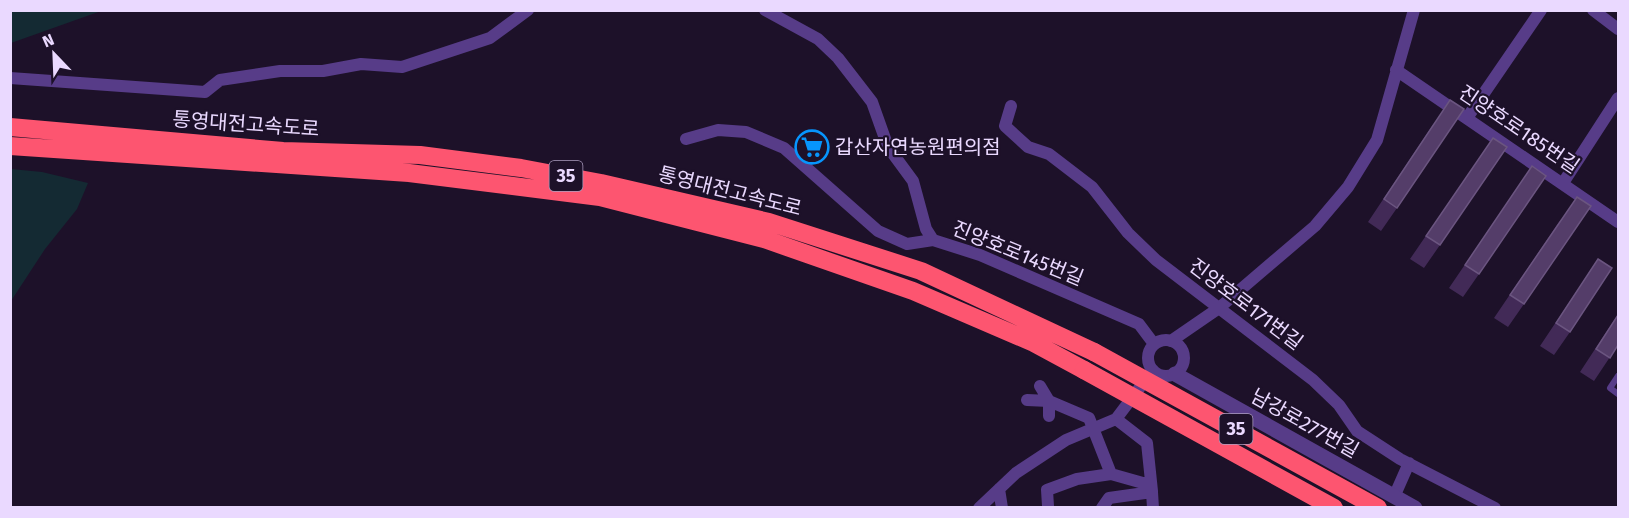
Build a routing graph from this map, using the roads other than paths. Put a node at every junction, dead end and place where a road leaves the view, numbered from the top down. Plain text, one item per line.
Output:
1 (528, 10) edge
2 (765, 10) edge
3 (1414, 10) edge
4 (1541, 10) edge
5 (1593, 10) edge
6 (1618, 29) edge
7 (1396, 70) junction
8 (10, 78) edge
9 (1618, 98) edge
10 (1011, 106) dead end
11 (1467, 118) junction
12 (10, 128) edge
13 (686, 139) dead end
14 (10, 146) edge
15 (1563, 183) junction
16 (1618, 222) edge
17 (933, 240) junction
18 (1219, 308) junction
19 (1171, 340) junction
20 (1154, 344) junction
21 (1153, 370) junction
22 (1175, 374) junction
23 (1618, 376) edge
24 (1040, 386) dead end
25 (1618, 394) edge
26 (1027, 400) dead end
27 (1049, 401) junction
28 (1049, 416) dead end
29 (1116, 419) junction
30 (1094, 430) junction
31 (1409, 464) junction
32 (1111, 474) junction
33 (999, 489) junction
34 (1151, 489) junction
35 (1394, 496) junction
36 (1048, 506) edge
37 (979, 507) edge
38 (1002, 507) edge
39 (1102, 507) edge
40 (1153, 507) edge
41 (1334, 507) edge
42 (1378, 507) edge
43 (1415, 507) edge
44 (1495, 507) edge

1 - 8 street
2 - 17 street, 진양호로145번길
3 - 7 street
4 - 11 street
5 - 6 street
7 - 11 street, 진양호로185번길
7 - 18 street
9 - 15 street
10 - 18 street, 진양호로171번길
11 - 15 street, 진양호로185번길
12 - 42 highway, 통영대전고속도로 / 35, bridge
13 - 17 street
14 - 41 highway, 통영대전고속도로 / 35, bridge
15 - 16 street, 진양호로185번길
17 - 20 street, 진양호로145번길
18 - 19 street
18 - 31 street, 진양호로171번길
19 - 20 street
19 - 22 street
20 - 21 street
21 - 22 street
21 - 29 street
22 - 35 street, 남강로277번길
23 - 25 lane
24 - 27 street
26 - 27 street
27 - 28 street
27 - 30 street
29 - 30 street
29 - 34 street
30 - 32 street
30 - 33 street
31 - 35 street
31 - 44 street, 진양호로171번길
32 - 34 street
32 - 36 street
33 - 37 street
33 - 38 street
34 - 39 street
34 - 40 street
35 - 43 street, 남강로277번길

